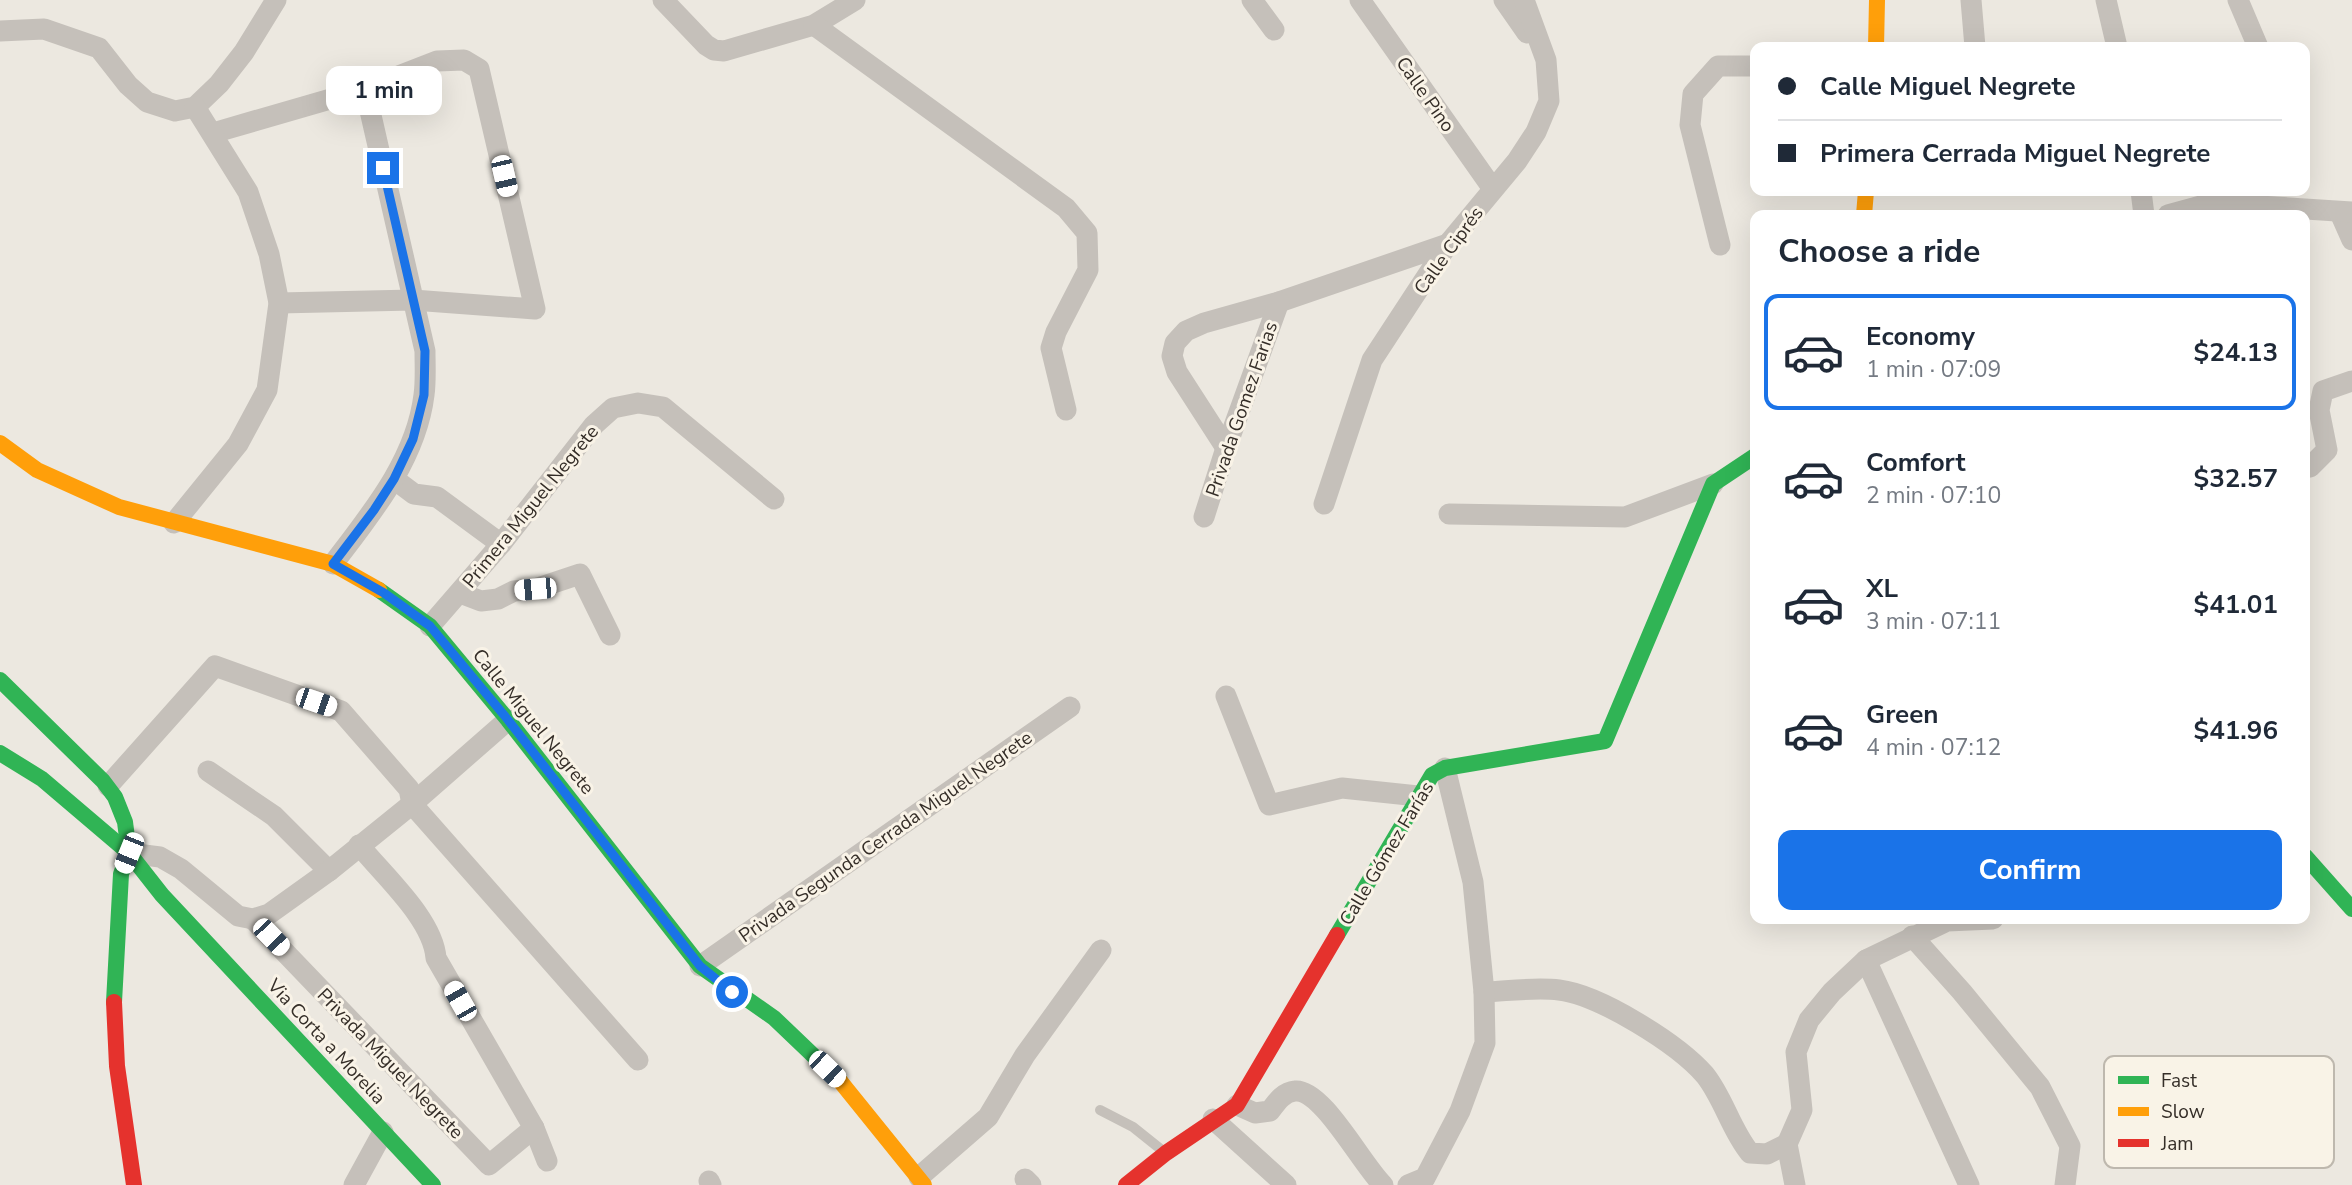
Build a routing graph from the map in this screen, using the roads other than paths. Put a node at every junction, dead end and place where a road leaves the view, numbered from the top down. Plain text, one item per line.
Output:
1 (276, 0) edge
2 (663, 0) edge
3 (855, 0) edge
4 (1252, 0) edge
5 (1360, 0) edge
6 (1504, 0) edge
7 (1524, 0) edge
8 (1877, 0) edge
9 (1971, 0) edge
10 (2106, 0) edge
11 (2238, 0) edge
12 (814, 25) junction
13 (1274, 30) dead end
14 (0, 31) edge
15 (1876, 42) edge
16 (1975, 42) edge
17 (2116, 42) edge
18 (2256, 42) edge
19 (1546, 60) junction
20 (1750, 66) edge
21 (365, 89) junction
22 (195, 107) junction
23 (214, 133) junction
24 (1493, 189) junction
25 (2187, 210) edge
26 (2306, 210) edge
27 (2310, 210) edge
28 (2346, 213) edge
29 (2352, 240) edge
30 (1448, 244) junction
31 (1720, 245) dead end
32 (412, 300) junction
33 (1279, 302) junction
34 (279, 303) junction
35 (2352, 381) edge
36 (1066, 410) dead end
37 (0, 443) edge
38 (1226, 448) junction
39 (1750, 459) edge
40 (2310, 467) edge
41 (394, 479) junction
42 (1713, 484) junction
43 (774, 499) dead end
44 (1324, 504) dead end
45 (1449, 514) dead end
46 (1204, 517) dead end
47 (174, 523) junction
48 (501, 544) junction
49 (333, 564) junction
50 (460, 593) junction
51 (430, 626) junction
52 (610, 635) dead end
53 (0, 680) edge
54 (1226, 696) dead end
55 (1070, 707) dead end
56 (508, 720) junction
57 (0, 753) edge
58 (1445, 768) junction
59 (208, 771) dead end
60 (108, 786) junction
61 (1418, 796) junction
62 (412, 804) junction
63 (359, 845) junction
64 (129, 853) junction
65 (2310, 862) edge
66 (116, 869) junction
67 (329, 871) junction
68 (162, 895) junction
69 (2352, 909) edge
70 (253, 919) junction
71 (1940, 924) edge
72 (1912, 936) junction
73 (1101, 950) dead end
74 (1866, 960) junction
75 (700, 966) junction
76 (1484, 992) junction
77 (638, 1060) dead end
78 (1237, 1105) junction
79 (1100, 1110) dead end
80 (1213, 1119) junction
81 (534, 1128) junction
82 (383, 1132) junction
83 (1787, 1144) junction
84 (1166, 1153) junction
85 (547, 1161) dead end
86 (922, 1181) edge
87 (134, 1185) edge
88 (354, 1185) edge
89 (433, 1185) edge
90 (1126, 1185) edge
91 (1286, 1185) edge
92 (1383, 1185) edge
93 (1408, 1185) edge
94 (1795, 1185) edge
95 (1969, 1185) edge
96 (2065, 1185) edge

1 - 22 street
2 - 12 street
3 - 12 street
4 - 13 street
5 - 24 street, Calle Pino
6 - 19 street
7 - 19 street, Calle Ciprés
8 - 15 street
9 - 16 street
10 - 17 street
11 - 18 street
12 - 36 street
14 - 22 street
19 - 24 street, Calle Ciprés
20 - 31 street
21 - 23 street
21 - 32 street
21 - 32 street
22 - 23 street
23 - 34 street
24 - 30 street, Calle Ciprés
25 - 26 street
27 - 28 street
28 - 29 street
30 - 33 street
30 - 44 street, Calle Ciprés
32 - 34 street
32 - 41 street
33 - 38 street, Privada Gomez Farias
33 - 38 street
34 - 47 street
35 - 40 street
37 - 47 street, Calle Miguel Negrete
38 - 46 street, Privada Gomez Farias
39 - 42 street
41 - 48 street
41 - 49 street
42 - 45 street
42 - 58 street, Calle Gómez Farías
43 - 48 street, Primera Miguel Negrete
47 - 49 street, Calle Miguel Negrete
48 - 50 street, Primera Miguel Negrete
49 - 51 street, Calle Miguel Negrete
50 - 51 street, Primera Miguel Negrete
50 - 52 street
51 - 56 street, Calle Miguel Negrete
53 - 60 street
54 - 61 street
55 - 75 street, Privada Segunda Cerrada Miguel Negrete
56 - 62 street
56 - 75 street, Calle Miguel Negrete
57 - 64 street, Via Corta a Morelia
58 - 61 street, Calle Gómez Farías
58 - 76 street
59 - 67 street
60 - 62 street
60 - 64 street
61 - 78 street, Calle Gómez Farías
62 - 63 street
62 - 77 street
63 - 67 street
63 - 81 street
64 - 66 street
64 - 68 street, Via Corta a Morelia
64 - 70 street, Privada Miguel Negrete
65 - 69 street
66 - 68 street, Via Corta a Morelia
66 - 87 street
67 - 70 street
68 - 82 street, Via Corta a Morelia
70 - 81 street, Privada Miguel Negrete
71 - 72 street
72 - 74 street
72 - 96 street
73 - 86 street
74 - 83 street
74 - 95 street
75 - 86 street, Calle Miguel Negrete
76 - 83 street
76 - 93 street
78 - 80 street, Calle Gómez Farías
78 - 92 street
79 - 84 lane
80 - 84 street, Calle Gómez Farías
80 - 91 street
81 - 85 street
82 - 88 street
82 - 89 street, Via Corta a Morelia
83 - 94 street
84 - 90 street, Calle Gómez Farías

